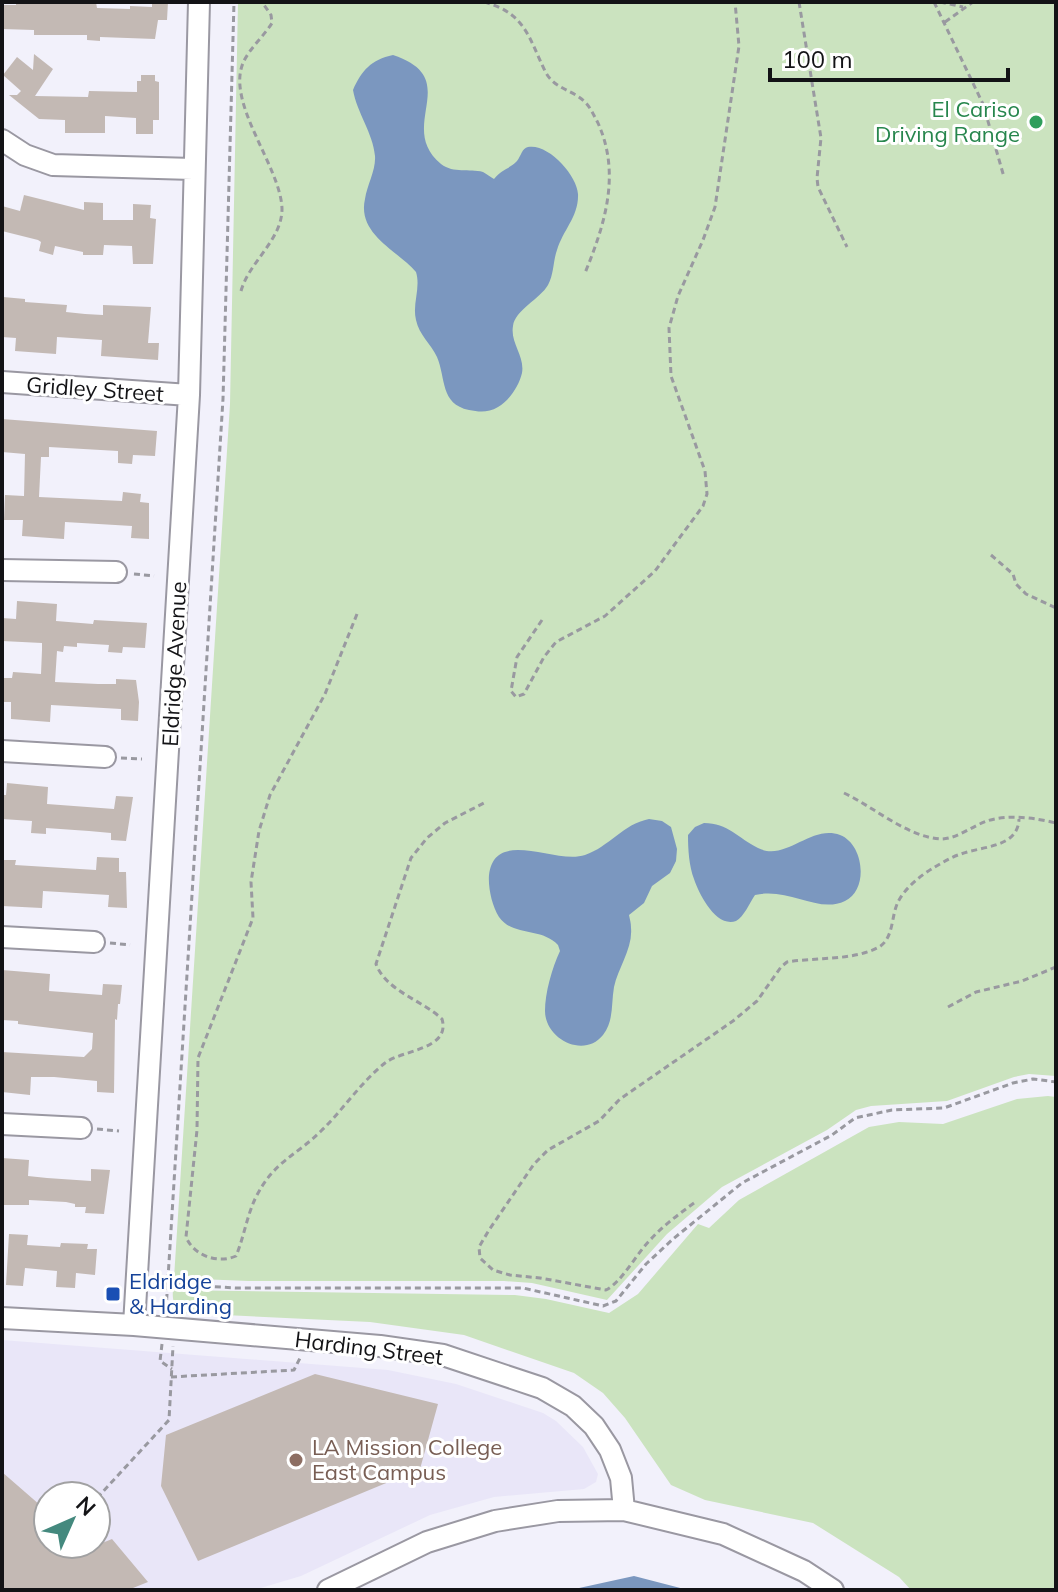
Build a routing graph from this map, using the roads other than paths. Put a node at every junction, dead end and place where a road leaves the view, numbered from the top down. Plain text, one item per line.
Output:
1 (199, 2) edge
2 (2, 140) edge
3 (193, 169) junction
4 (2, 382) edge
5 (189, 395) junction
6 (2, 570) edge
7 (116, 572) dead end
8 (2, 751) edge
9 (105, 757) dead end
10 (2, 937) edge
11 (94, 942) dead end
12 (2, 1124) edge
13 (81, 1128) dead end
14 (2, 1318) edge
15 (134, 1325) junction
16 (624, 1510) junction
17 (328, 1590) edge
18 (833, 1590) edge

1 - 3 street, Eldridge Avenue
2 - 3 street
3 - 5 street, Eldridge Avenue
4 - 5 street, Gridley Street
5 - 15 street, Eldridge Avenue
6 - 7 street
8 - 9 street
10 - 11 street
12 - 13 street
14 - 15 street, Harding Street
15 - 16 street, Harding Street
16 - 17 street
16 - 18 street

